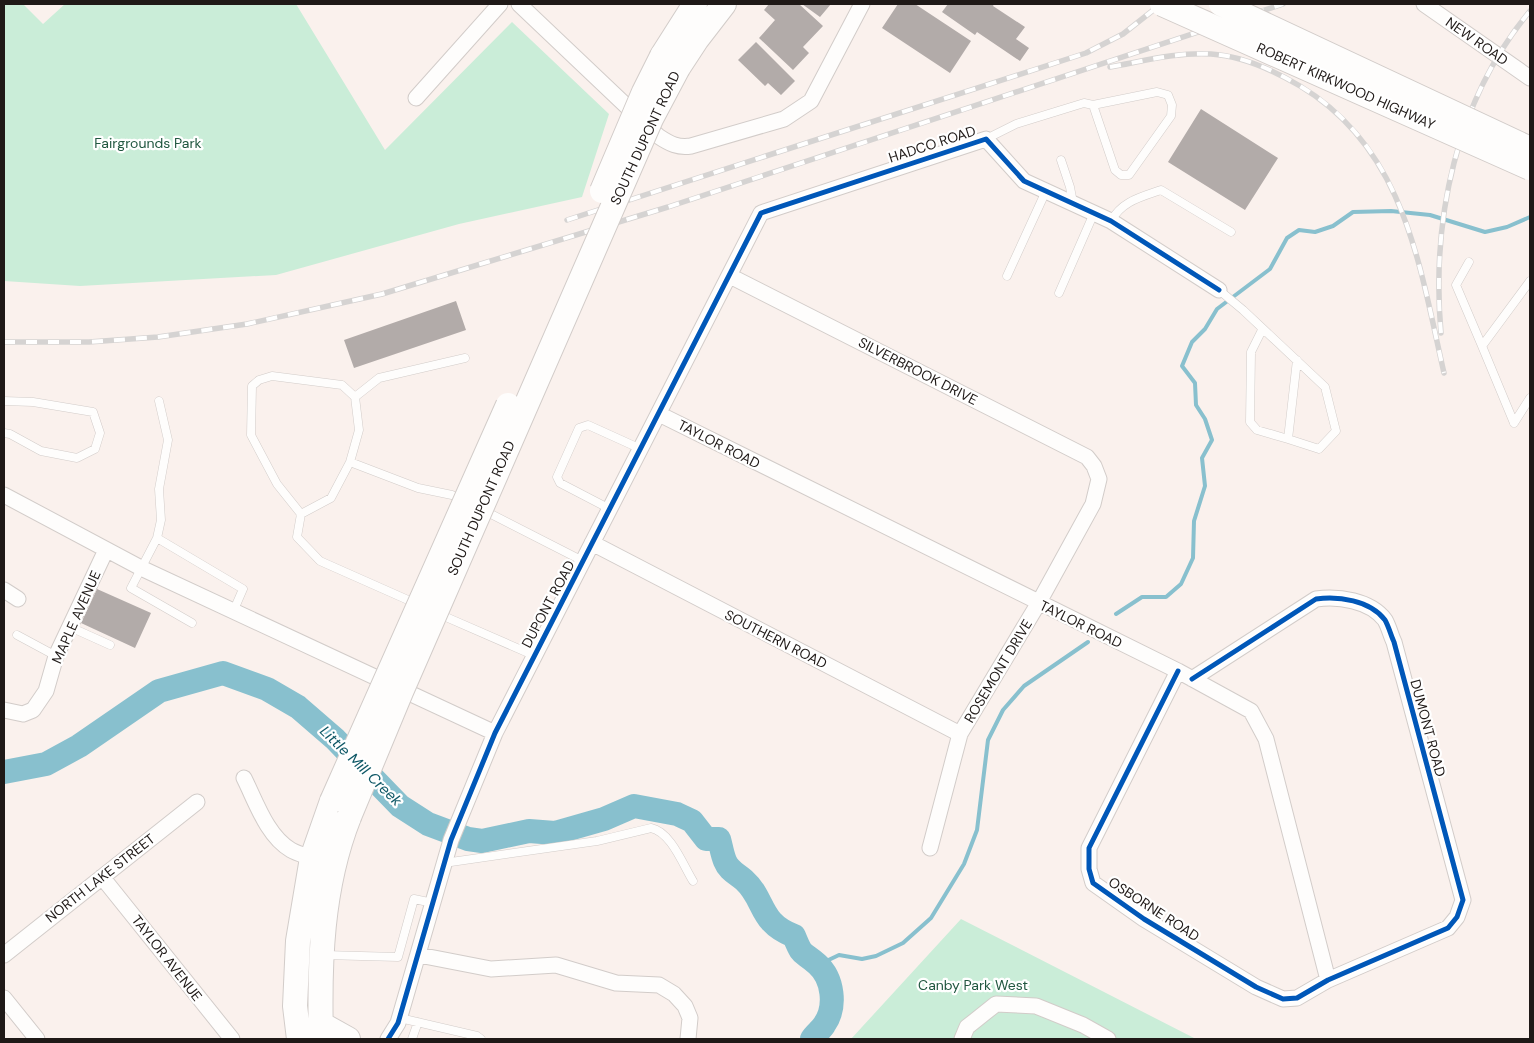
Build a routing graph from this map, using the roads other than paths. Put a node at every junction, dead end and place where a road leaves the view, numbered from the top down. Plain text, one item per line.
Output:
1 (500, 4) edge
2 (519, 4) edge
3 (695, 4) edge
4 (724, 4) edge
5 (862, 4) edge
6 (1162, 4) edge
7 (1221, 4) edge
8 (1424, 4) edge
9 (670, 62) junction
10 (1530, 78) edge
11 (416, 98) dead end
12 (1093, 105) junction
13 (986, 139) junction
14 (1530, 149) edge
15 (1061, 160) dead end
16 (1530, 168) edge
17 (1046, 191) junction
18 (1073, 204) junction
19 (761, 213) joint
20 (1094, 213) junction
21 (1112, 221) junction
22 (1231, 232) dead end
23 (1470, 262) dead end
24 (730, 276) junction
25 (1007, 276) dead end
26 (1530, 281) edge
27 (1219, 290) joint
28 (1059, 292) dead end
29 (1262, 330) junction
30 (1482, 346) junction
31 (466, 358) dead end
32 (1297, 360) junction
33 (355, 397) junction
34 (1530, 398) edge
35 (159, 401) dead end
36 (4, 402) edge
37 (659, 414) junction
38 (4, 433) edge
39 (1288, 439) junction
40 (641, 449) junction
41 (350, 462) junction
42 (1097, 475) joint
43 (4, 495) edge
44 (610, 509) junction
45 (301, 514) junction
46 (157, 538) junction
47 (592, 543) junction
48 (106, 550) junction
49 (583, 561) junction
50 (141, 568) junction
51 (4, 590) edge
52 (18, 599) dead end
53 (1038, 604) junction
54 (233, 612) junction
55 (192, 623) dead end
56 (70, 627) junction
57 (17, 635) dead end
58 (110, 645) dead end
59 (56, 656) junction
60 (533, 656) junction
61 (1178, 671) junction
62 (1192, 679) junction
63 (4, 710) edge
64 (495, 734) junction
65 (960, 734) junction
66 (244, 778) dead end
67 (197, 802) dead end
68 (930, 848) dead end
69 (322, 863) junction
70 (444, 863) junction
71 (102, 877) junction
72 (693, 881) dead end
73 (433, 903) junction
74 (4, 955) edge
75 (322, 955) junction
76 (419, 955) junction
77 (398, 957) junction
78 (1328, 980) junction
79 (4, 998) edge
80 (399, 1021) junction
81 (418, 1022) junction
82 (321, 1032) edge
83 (37, 1039) edge
84 (232, 1039) edge
85 (298, 1039) edge
86 (348, 1039) edge
87 (388, 1039) edge
88 (397, 1039) edge
89 (412, 1039) edge
90 (481, 1039) edge
91 (688, 1039) edge
92 (962, 1039) edge
93 (1108, 1039) edge

1 - 11 street
2 - 5 street
3 - 9 main road, SOUTH DUPONT ROAD
4 - 9 main road, SOUTH DUPONT ROAD
6 - 16 main road, ROBERT KIRKWOOD HIGHWAY, bridge
7 - 14 main road, ROBERT KIRKWOOD HIGHWAY, bridge
8 - 10 street, NEW ROAD
9 - 69 main road, SOUTH DUPONT ROAD, bridge
12 - 12 lane
12 - 13 lane
13 - 17 street, HADCO ROAD
13 - 19 street, HADCO ROAD
15 - 18 lane
17 - 18 street, HADCO ROAD
17 - 25 lane
18 - 20 street, HADCO ROAD
19 - 24 street, DUPONT ROAD
20 - 21 street, HADCO ROAD
20 - 28 lane
21 - 22 lane
21 - 27 street, HADCO ROAD
23 - 30 lane
24 - 37 street, DUPONT ROAD
24 - 42 street, SILVERBROOK DRIVE
26 - 30 lane
27 - 29 lane
29 - 32 lane
29 - 39 lane
30 - 34 lane
31 - 33 lane
32 - 39 lane
32 - 39 lane
33 - 41 lane
33 - 45 lane
35 - 46 lane
36 - 38 lane
37 - 40 street, DUPONT ROAD
37 - 53 street, TAYLOR ROAD
40 - 44 street, DUPONT ROAD
40 - 44 lane
41 - 45 lane
41 - 49 lane
42 - 53 street, ROSEMONT DRIVE
43 - 48 street
44 - 47 street, DUPONT ROAD
45 - 60 lane
46 - 50 lane
46 - 54 lane
47 - 49 street, DUPONT ROAD
47 - 65 street, SOUTHERN ROAD
48 - 50 street
48 - 56 street, MAPLE AVENUE
49 - 60 street, DUPONT ROAD
50 - 54 street
50 - 55 lane
51 - 52 street
53 - 61 street, TAYLOR ROAD
53 - 65 street, ROSEMONT DRIVE
54 - 64 street
56 - 58 lane
56 - 59 street, MAPLE AVENUE
57 - 59 lane
59 - 63 street, MAPLE AVENUE
60 - 64 street, DUPONT ROAD
61 - 62 street, TAYLOR ROAD
61 - 78 street, OSBORNE ROAD
62 - 78 street, TAYLOR ROAD
62 - 78 street, DUMONT ROAD
64 - 70 street, DUPONT ROAD
65 - 68 street, ROSEMONT DRIVE
66 - 69 street
67 - 71 street, NORTH LAKE STREET
69 - 75 main road, SOUTH DUPONT ROAD
69 - 85 main road, SOUTH DUPONT ROAD
70 - 72 lane
70 - 73 street, DUPONT ROAD
71 - 74 street, NORTH LAKE STREET
71 - 84 street, TAYLOR AVENUE
73 - 76 street, DUPONT ROAD
73 - 77 lane
75 - 77 lane
75 - 82 main road, SOUTH DUPONT ROAD
76 - 77 lane
76 - 80 street, DUPONT ROAD
76 - 91 street
79 - 83 street
80 - 81 lane
80 - 87 street, DUPONT ROAD
80 - 88 street, DUPONT ROAD
81 - 89 lane
81 - 90 lane
82 - 86 main road
92 - 93 street

